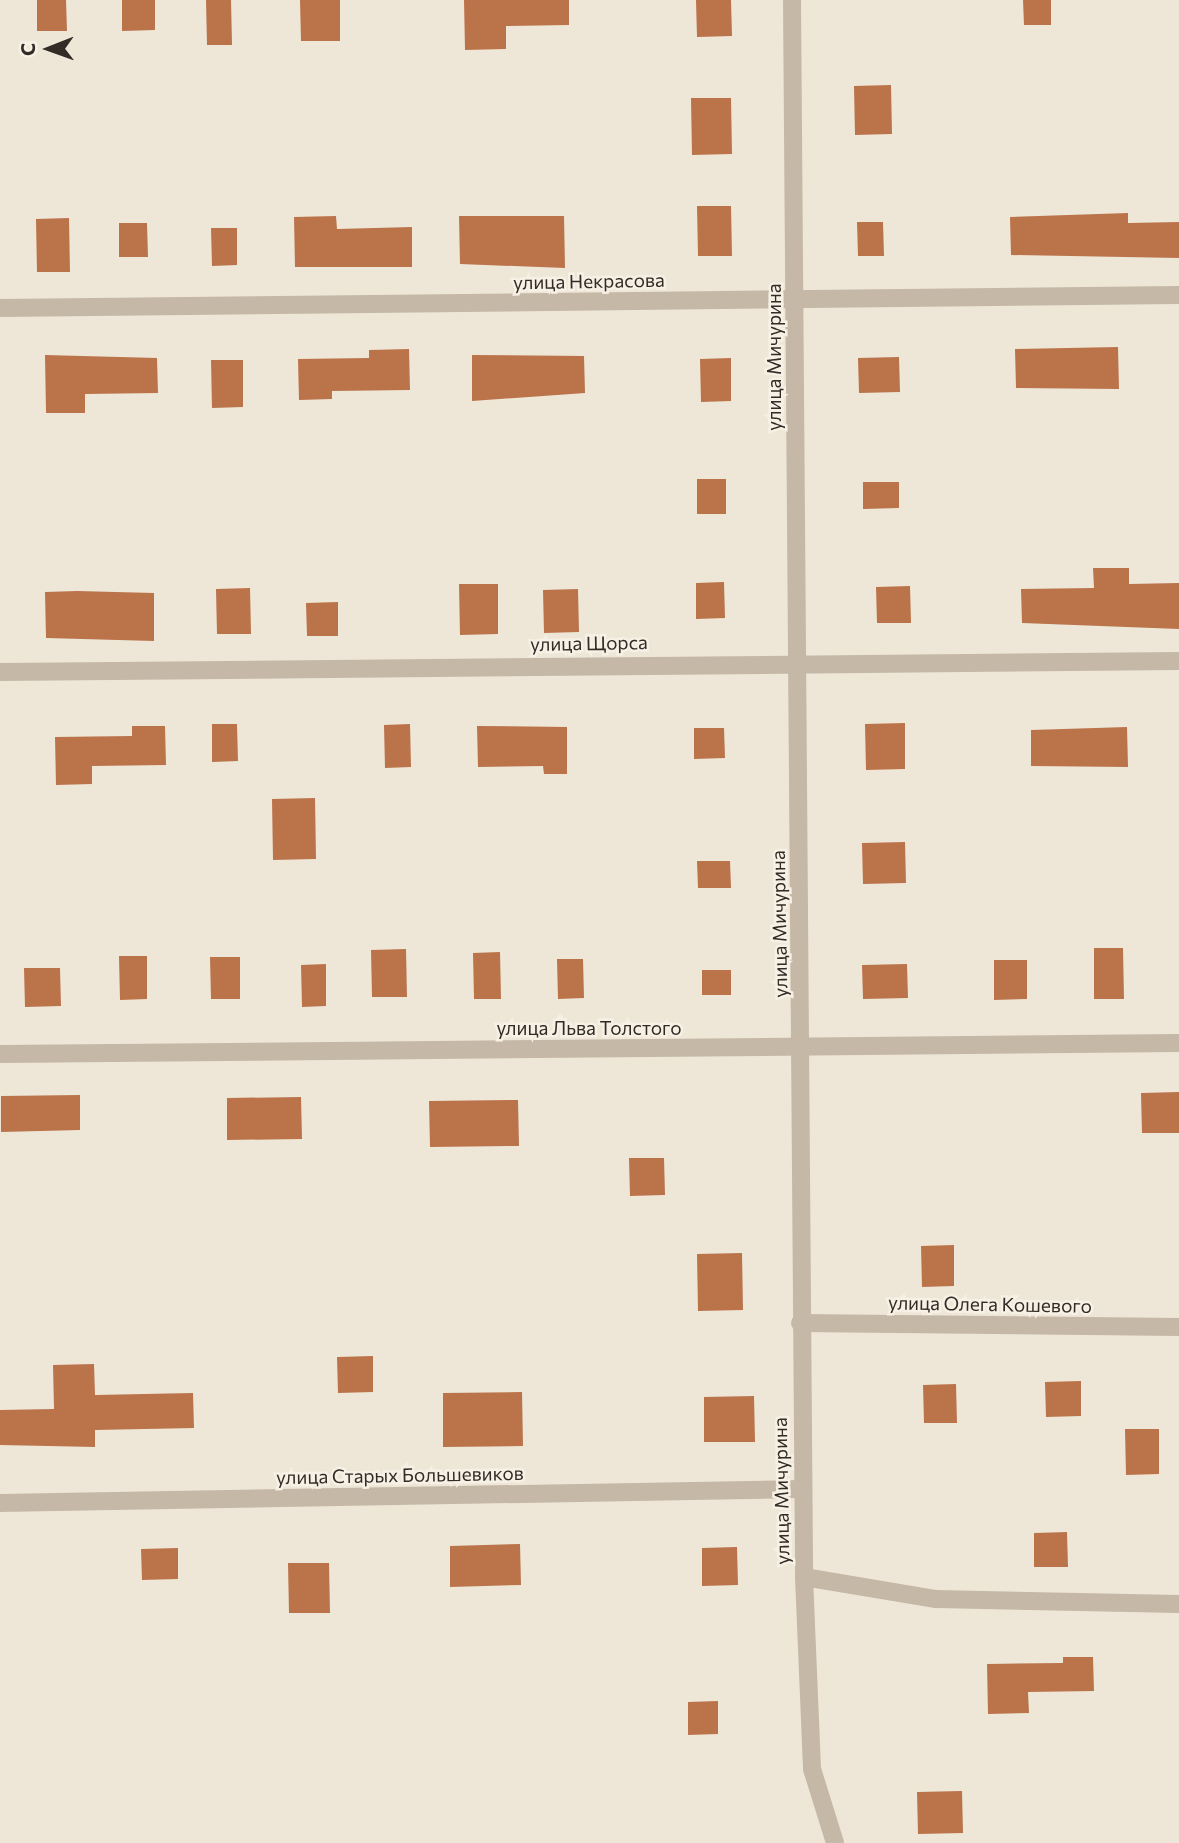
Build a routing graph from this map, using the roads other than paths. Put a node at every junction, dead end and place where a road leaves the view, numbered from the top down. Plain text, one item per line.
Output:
1 (792, 0) edge
2 (1179, 295) edge
3 (794, 299) junction
4 (0, 308) edge
5 (1179, 661) edge
6 (797, 662) junction
7 (0, 673) edge
8 (1179, 1043) edge
9 (802, 1047) junction
10 (0, 1054) edge
11 (800, 1324) junction
12 (1179, 1327) edge
13 (802, 1489) junction
14 (0, 1503) edge
15 (804, 1577) junction
16 (1179, 1604) edge
17 (835, 1843) edge

1 - 3 street, улица Мичурина
2 - 3 street, улица Некрасова
3 - 4 street, улица Некрасова
3 - 6 street, улица Мичурина
5 - 6 street, улица Щорса
6 - 7 street, улица Щорса
6 - 9 street, улица Мичурина
8 - 9 street, улица Льва Толстого
9 - 10 street, улица Льва Толстого
9 - 11 street, улица Мичурина
11 - 12 street, улица Олега Кошевого
11 - 13 street, улица Мичурина
13 - 14 street, улица Старых Большевиков
13 - 15 street, улица Мичурина
15 - 16 street
15 - 17 street, улица Мичурина

